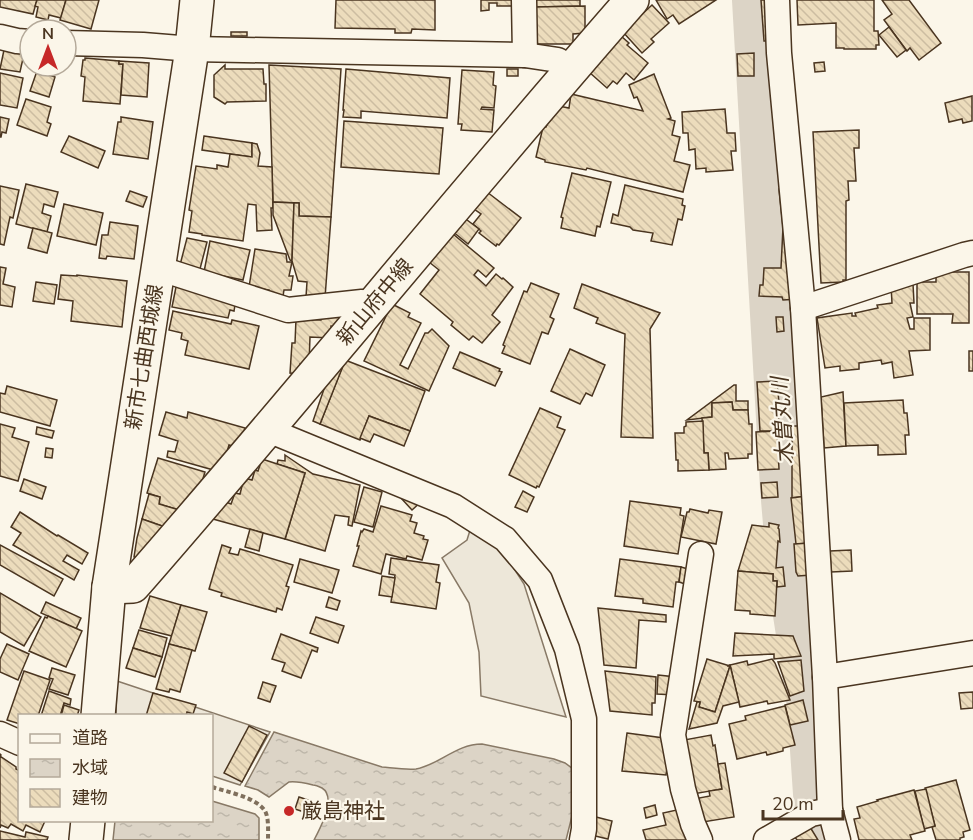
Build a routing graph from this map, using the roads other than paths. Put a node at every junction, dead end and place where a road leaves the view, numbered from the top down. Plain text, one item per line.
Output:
1 (197, 0) edge
2 (524, 0) edge
3 (632, 0) edge
4 (777, 0) edge
5 (0, 37) edge
6 (18, 41) edge
7 (78, 43) edge
8 (192, 49) junction
9 (525, 56) junction
10 (572, 69) junction
11 (973, 253) edge
12 (158, 268) junction
13 (372, 306) junction
14 (803, 308) junction
15 (268, 430) junction
16 (701, 554) dead end
17 (109, 587) junction
18 (973, 653) edge
19 (825, 677) junction
20 (98, 714) edge
21 (0, 734) edge
22 (18, 742) edge
23 (830, 810) junction
24 (88, 822) edge
25 (86, 840) edge
26 (582, 840) edge
27 (700, 840) edge
28 (766, 840) edge
29 (838, 840) edge

1 - 8 main road, 新市七曲西城線
2 - 9 street
3 - 10 main road, 新山府中線
4 - 14 street
5 - 6 street
7 - 8 street
8 - 9 street
8 - 12 main road, 新市七曲西城線
9 - 10 street
10 - 13 main road, 新山府中線
11 - 14 street
12 - 13 street
12 - 17 main road, 新市七曲西城線
13 - 15 main road, 新山府中線
14 - 19 street
15 - 17 main road, 新山府中線
15 - 26 street
16 - 27 street
17 - 20 main road, 新市七曲西城線
18 - 19 street
19 - 23 street
21 - 22 street
23 - 28 street
23 - 29 street
24 - 25 main road

